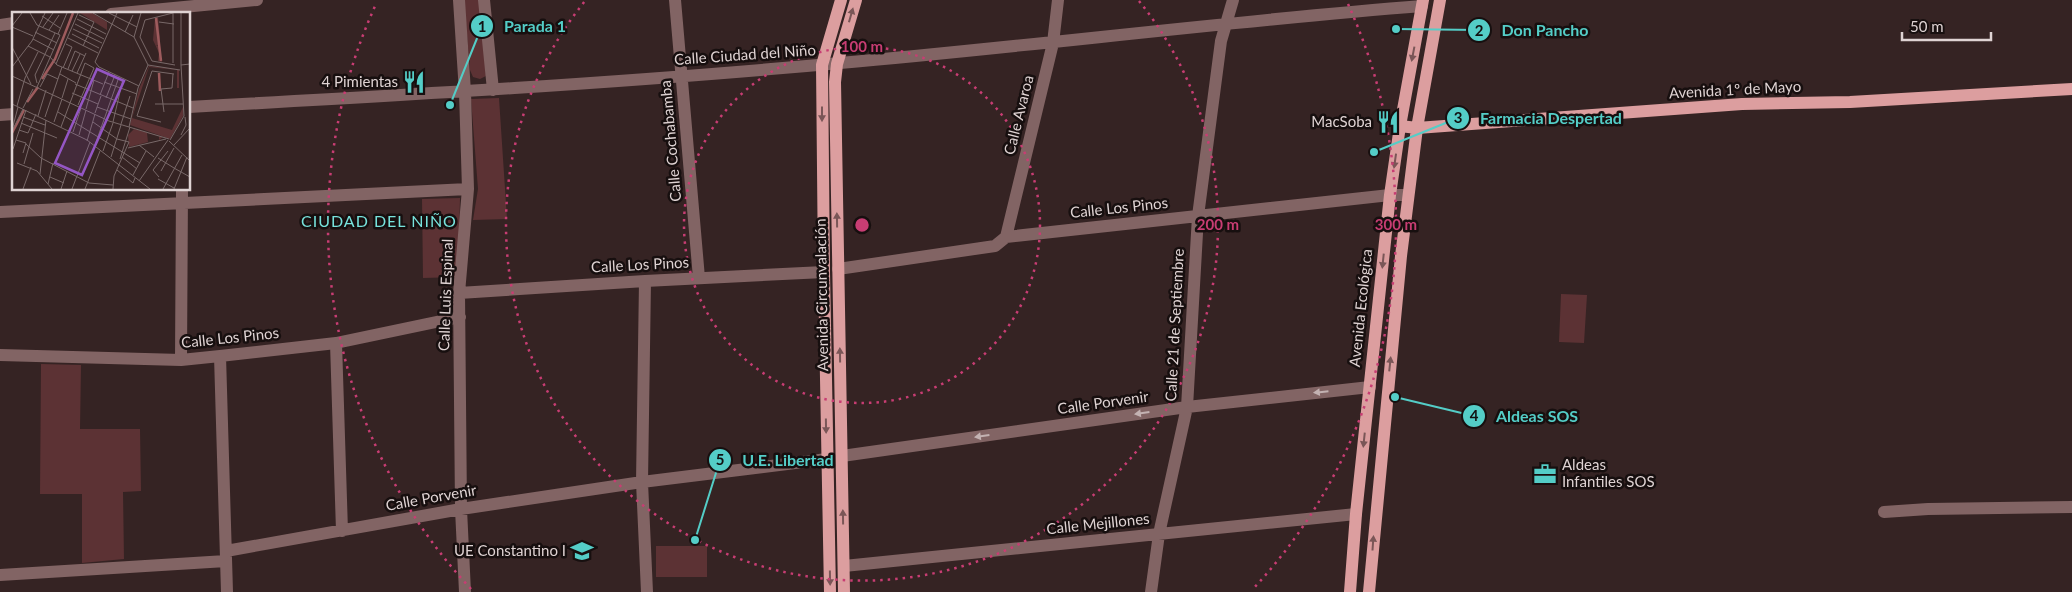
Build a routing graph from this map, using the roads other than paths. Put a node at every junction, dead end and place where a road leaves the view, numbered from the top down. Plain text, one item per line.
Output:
1 (257, 0) edge
2 (459, 0) edge
3 (484, 0) edge
4 (675, 0) edge
5 (841, 0) edge
6 (856, 0) edge
7 (1058, 0) edge
8 (1233, 0) edge
9 (1440, 0) edge
10 (1423, 3) edge
11 (181, 7) edge
12 (131, 12) edge
13 (1226, 24) junction
14 (1053, 43) junction
15 (837, 64) junction
16 (822, 65) junction
17 (681, 76) junction
18 (2072, 88) edge
19 (493, 90) junction
20 (465, 92) junction
21 (190, 107) edge
22 (1400, 126) junction
23 (1417, 128) junction
24 (468, 189) junction
25 (182, 190) edge
26 (1390, 195) junction
27 (1408, 196) junction
28 (183, 203) junction
29 (0, 212) edge
30 (1198, 216) junction
31 (1006, 237) junction
32 (838, 269) junction
33 (824, 272) junction
34 (699, 278) junction
35 (645, 281) junction
36 (459, 293) junction
37 (460, 316) junction
38 (336, 343) junction
39 (0, 356) edge
40 (220, 356) junction
41 (181, 360) junction
42 (1370, 387) junction
43 (1187, 407) junction
44 (842, 456) junction
45 (826, 459) junction
46 (642, 482) junction
47 (2072, 507) edge
48 (460, 509) junction
49 (1884, 512) dead end
50 (1356, 514) junction
51 (342, 531) junction
52 (1159, 534) junction
53 (226, 556) junction
54 (844, 566) junction
55 (0, 575) edge
56 (227, 592) edge
57 (465, 592) edge
58 (646, 592) edge
59 (830, 592) edge
60 (844, 592) edge
61 (1151, 592) edge
62 (1350, 592) edge
63 (1369, 592) edge

1 - 11 street
2 - 20 street, Calle Luis Espinal
3 - 19 street
4 - 17 street, Calle Cochabamba
5 - 16 main road, Avenida Circunvalación
15 -> 6 main road, Avenida Circunvalación
7 - 14 street, Calle Avaroa
8 - 13 street, Calle 21 de Septiembre
9 - 23 main road
10 - 13 street, Calle Ciudad del Niño
10 -> 22 main road, Avenida Ecológica
11 - 12 street
13 - 14 street, Calle Ciudad del Niño
13 - 30 street, Calle 21 de Septiembre
14 - 15 street, Calle Ciudad del Niño
14 - 31 street, Calle Avaroa
15 - 16 street, Calle Ciudad del Niño
32 -> 15 main road, Avenida Circunvalación
16 - 17 street, Calle Ciudad del Niño
16 -> 33 main road, Avenida Circunvalación
17 - 19 street, Calle Ciudad del Niño
17 - 34 street, Calle Cochabamba
18 - 23 main road, Avenida 1º de Mayo
19 - 20 street, Calle Ciudad del Niño
20 - 21 street, Calle Ciudad del Niño
20 - 24 street, Calle Luis Espinal
22 - 23 main road, Avenida 1º de Mayo
22 -> 26 main road, Avenida Ecológica
23 - 27 main road
24 - 28 street
24 - 36 street, Calle Luis Espinal
25 - 28 street
26 - 27 street, Calle Los Pinos
26 - 30 street, Calle Los Pinos
26 -> 42 main road, Avenida Ecológica
63 -> 27 main road
28 - 29 street
28 - 41 street
30 - 31 street, Calle Los Pinos
30 - 43 street, Calle 21 de Septiembre
31 - 32 street, Calle Los Pinos
44 -> 32 main road, Avenida Circunvalación
33 - 34 street, Calle Los Pinos
33 -> 45 main road, Avenida Circunvalación
34 - 35 street, Calle Los Pinos
35 - 36 street, Calle Los Pinos
35 - 46 street
36 - 37 street, Calle Luis Espinal
37 - 38 street, Calle Los Pinos
37 - 48 street, Calle Luis Espinal
38 - 40 street, Calle Los Pinos
38 - 51 street
39 - 41 street, Calle Los Pinos
40 - 41 street, Calle Los Pinos
40 - 53 street
42 -> 43 street, Calle Porvenir
42 -> 50 main road, Avenida Ecológica
43 -> 44 street, Calle Porvenir
43 - 52 street, Calle 21 de Septiembre
54 -> 44 main road, Avenida Circunvalación
45 - 46 street, Calle Porvenir
45 -> 59 main road, Avenida Circunvalación
46 - 48 street, Calle Porvenir
46 - 58 street
47 - 49 street
48 - 51 street, Calle Porvenir
48 - 57 street, Calle Luis Espinal
50 - 52 street, Calle Mejillones
50 - 62 main road, Avenida Ecológica
51 - 53 street, Calle Porvenir
52 - 54 street, Calle Mejillones
52 - 61 street, Calle 21 de Septiembre
53 - 55 street, Calle Porvenir
53 - 56 street
54 - 60 main road, Avenida Circunvalación

